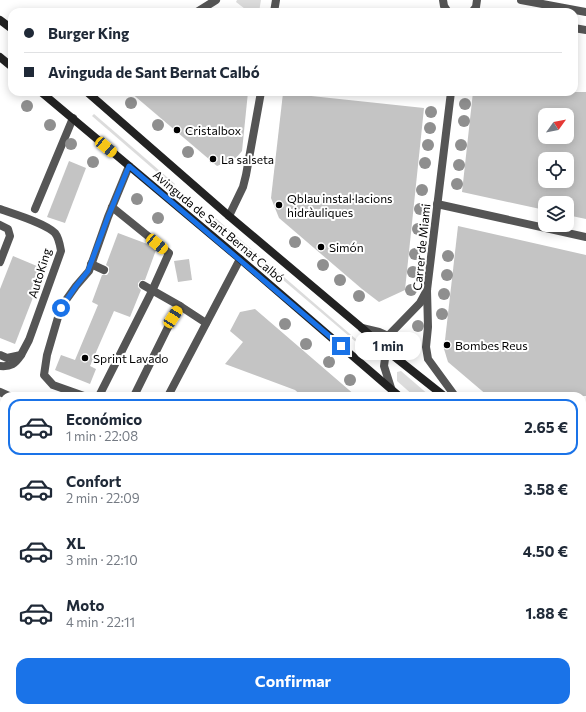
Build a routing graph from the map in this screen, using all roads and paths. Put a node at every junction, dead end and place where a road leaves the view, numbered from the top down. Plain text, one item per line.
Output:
1 (216, 0) edge
2 (520, 0) edge
3 (203, 8) edge
4 (564, 8) edge
5 (0, 57) edge
6 (8, 64) edge
7 (46, 96) edge
8 (92, 96) edge
9 (260, 96) edge
10 (451, 96) edge
11 (73, 118) junction
12 (129, 166) junction
13 (438, 204) junction
14 (112, 207) junction
15 (0, 209) edge
16 (35, 209) dead end
17 (0, 213) edge
18 (229, 216) junction
19 (0, 225) edge
20 (586, 237) edge
21 (240, 259) junction
22 (0, 262) edge
23 (91, 264) junction
24 (104, 270) dead end
25 (143, 285) dead end
26 (152, 290) junction
27 (427, 290) junction
28 (180, 306) junction
29 (206, 323) junction
30 (362, 328) junction
31 (388, 336) junction
32 (386, 350) junction
33 (0, 355) edge
34 (21, 355) junction
35 (0, 366) edge
36 (73, 392) edge
37 (101, 392) edge
38 (136, 392) edge
39 (170, 392) edge
40 (393, 392) edge
41 (394, 392) edge
42 (439, 392) edge
43 (452, 392) edge

1 - 3 street
2 - 4 street
5 - 6 main road
7 - 11 main road, Avinguda de Sant Bernat Calbó
8 - 18 main road, Avinguda de Sant Bernat Calbó
9 - 18 street
10 - 13 street, Carrer de Miami
11 - 12 main road, Avinguda de Sant Bernat Calbó
11 - 16 street
12 - 14 street
12 - 21 main road, Avinguda de Sant Bernat Calbó
13 - 20 street
13 - 27 street, Carrer de Miami
14 - 23 street
14 - 26 street
15 - 17 street
15 - 34 street, AutoKing
18 - 30 main road, Avinguda de Sant Bernat Calbó
19 - 22 street
21 - 29 street
21 - 40 main road, Avinguda de Sant Bernat Calbó
23 - 24 street
23 - 36 street
25 - 26 street
26 - 28 street
26 - 37 street
27 - 31 street
27 - 43 street, Carrer de Miami
28 - 29 street
28 - 38 street
29 - 39 street
30 - 31 street
30 - 32 main road, Avinguda de Sant Bernat Calbó
31 - 32 street
32 - 41 street
32 - 42 main road, Avinguda de Sant Bernat Calbó
33 - 34 street
34 - 35 street

